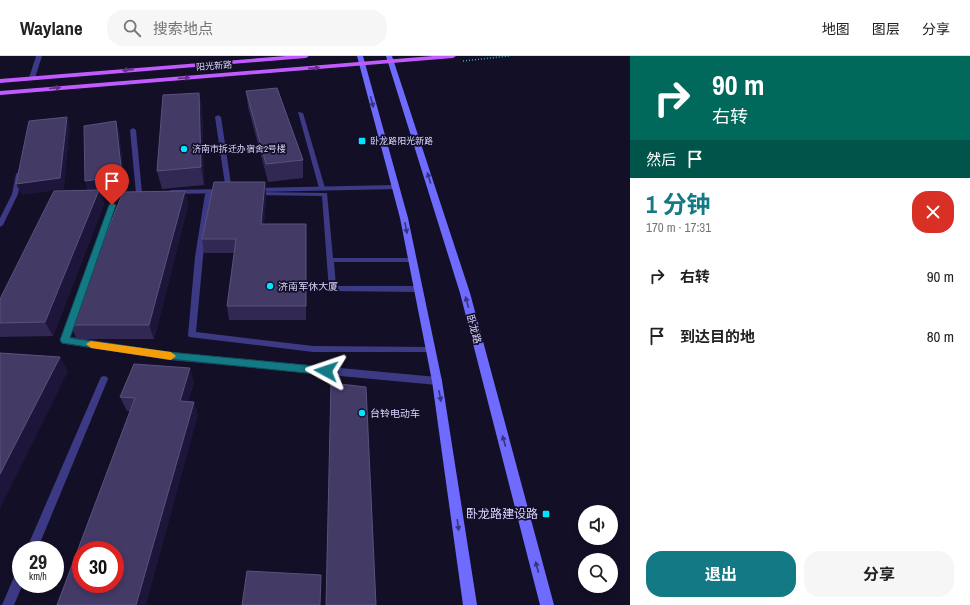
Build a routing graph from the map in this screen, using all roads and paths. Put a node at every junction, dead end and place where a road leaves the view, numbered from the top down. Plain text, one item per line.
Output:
1 (39, 56) edge
2 (306, 56) edge
3 (453, 56) edge
4 (390, 59) edge
5 (361, 60) edge
6 (32, 78) junction
7 (0, 81) edge
8 (0, 93) edge
9 (300, 113) dead end
10 (218, 117) dead end
11 (133, 130) dead end
12 (20, 167) edge
13 (395, 187) junction
14 (322, 188) junction
15 (143, 192) edge
16 (162, 192) edge
17 (239, 192) junction
18 (112, 205) dead end
19 (0, 225) edge
20 (330, 260) junction
21 (412, 260) junction
22 (418, 289) junction
23 (65, 340) joint
24 (430, 350) junction
25 (104, 379) dead end
26 (437, 381) junction
27 (35, 541) edge
28 (13, 593) edge
29 (8, 605) edge
30 (470, 605) edge
31 (546, 605) edge

1 - 6 street
2 -> 6 main road, 阳光新路
3 - 4 main road, 阳光新路
4 - 5 main road, 阳光新路
31 -> 4 main road, 卧龙路
8 -> 5 main road, 阳光新路
5 -> 13 main road
6 - 7 main road, 阳光新路
9 - 14 lane
10 - 17 lane
11 - 15 lane
12 - 19 lane
13 - 14 street
13 -> 21 main road
14 - 17 street
16 - 17 street
17 - 20 lane
17 - 24 lane
18 - 23 lane
20 - 21 lane
20 - 22 lane
21 - 22 main road
22 - 24 main road
23 - 26 street
24 - 26 main road
25 - 27 lane
26 -> 30 main road
28 - 29 lane

